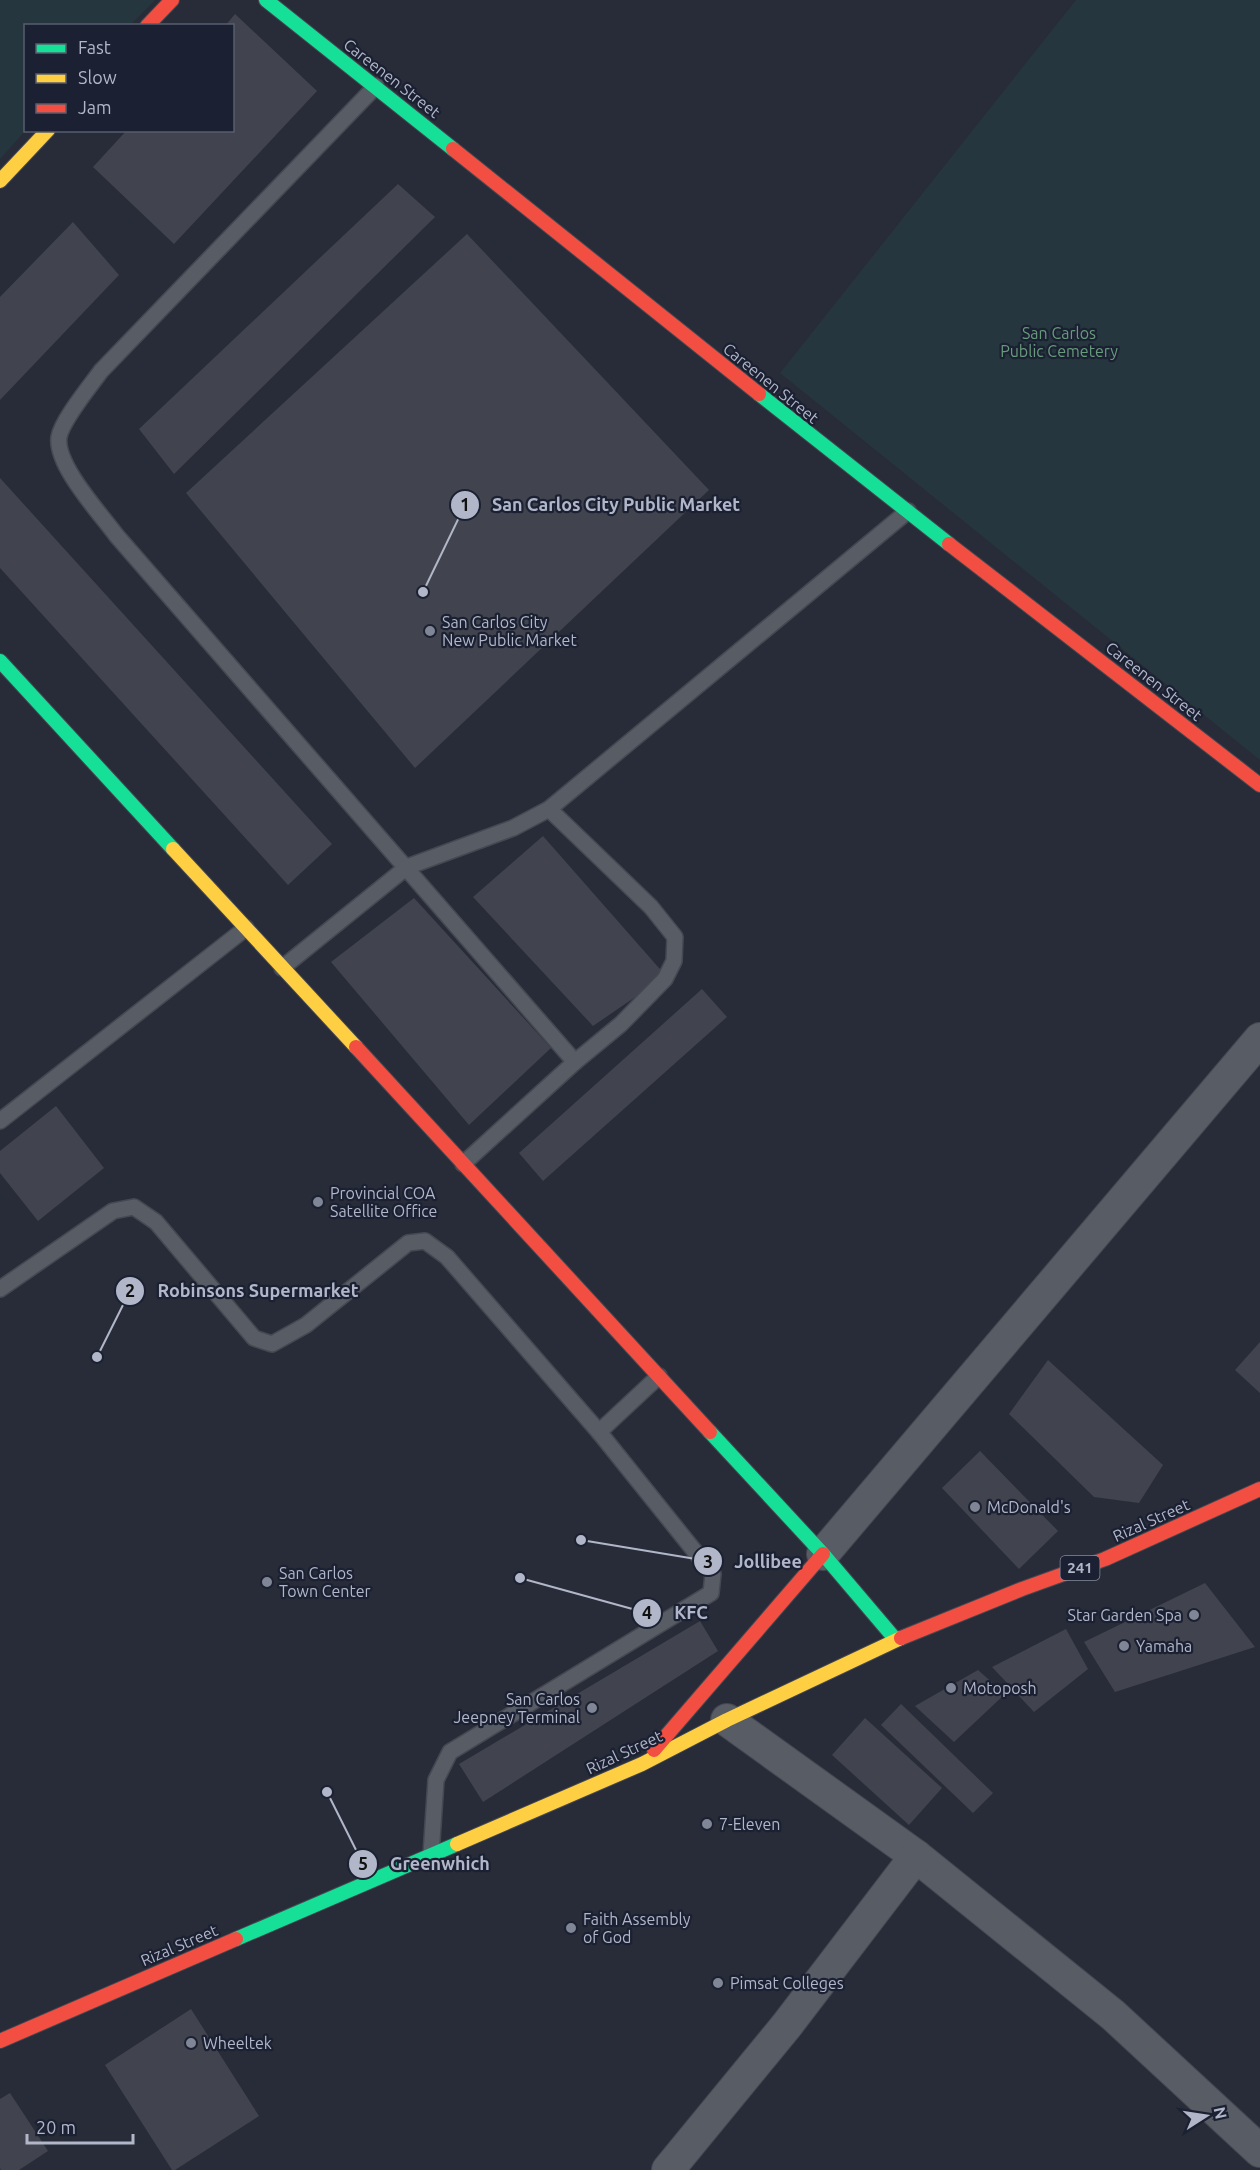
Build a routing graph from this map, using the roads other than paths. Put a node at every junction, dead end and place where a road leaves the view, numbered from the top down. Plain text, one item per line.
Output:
1 (171, 0) edge
2 (266, 0) edge
3 (149, 24) edge
4 (376, 86) junction
5 (46, 132) edge
6 (0, 181) edge
7 (908, 511) junction
8 (0, 661) edge
9 (1260, 785) edge
10 (549, 809) junction
11 (407, 867) junction
12 (246, 928) junction
13 (282, 968) junction
14 (1260, 1039) edge
15 (575, 1062) junction
16 (0, 1121) edge
17 (463, 1164) junction
18 (0, 1289) edge
19 (658, 1376) junction
20 (599, 1432) junction
21 (1260, 1489) edge
22 (824, 1554) junction
23 (896, 1640) junction
24 (728, 1720) junction
25 (642, 1764) junction
26 (431, 1855) junction
27 (916, 1856) junction
28 (4, 2032) edge
29 (1260, 2151) edge
30 (668, 2170) edge

1 - 3 main road
2 - 4 main road, Careenen Street
4 - 7 main road, Careenen Street
4 - 11 lane
5 - 6 main road
7 - 9 main road, Careenen Street
7 - 10 lane
8 - 12 main road
10 - 11 lane
10 - 15 lane
11 - 13 lane
11 - 15 lane
12 - 13 main road
12 - 16 lane
13 - 17 main road
14 - 22 street
15 - 17 lane
17 - 19 main road
18 - 20 lane
19 - 20 lane
19 - 22 main road
20 - 26 lane
21 - 23 main road, Rizal Street / 241
22 - 23 main road
22 - 25 main road
23 - 24 main road, Rizal Street / 241
24 - 25 main road, Rizal Street / 241
24 - 27 street
25 - 26 main road, Rizal Street / 241
26 - 28 main road, Rizal Street / 241
27 - 29 street
27 - 30 street

